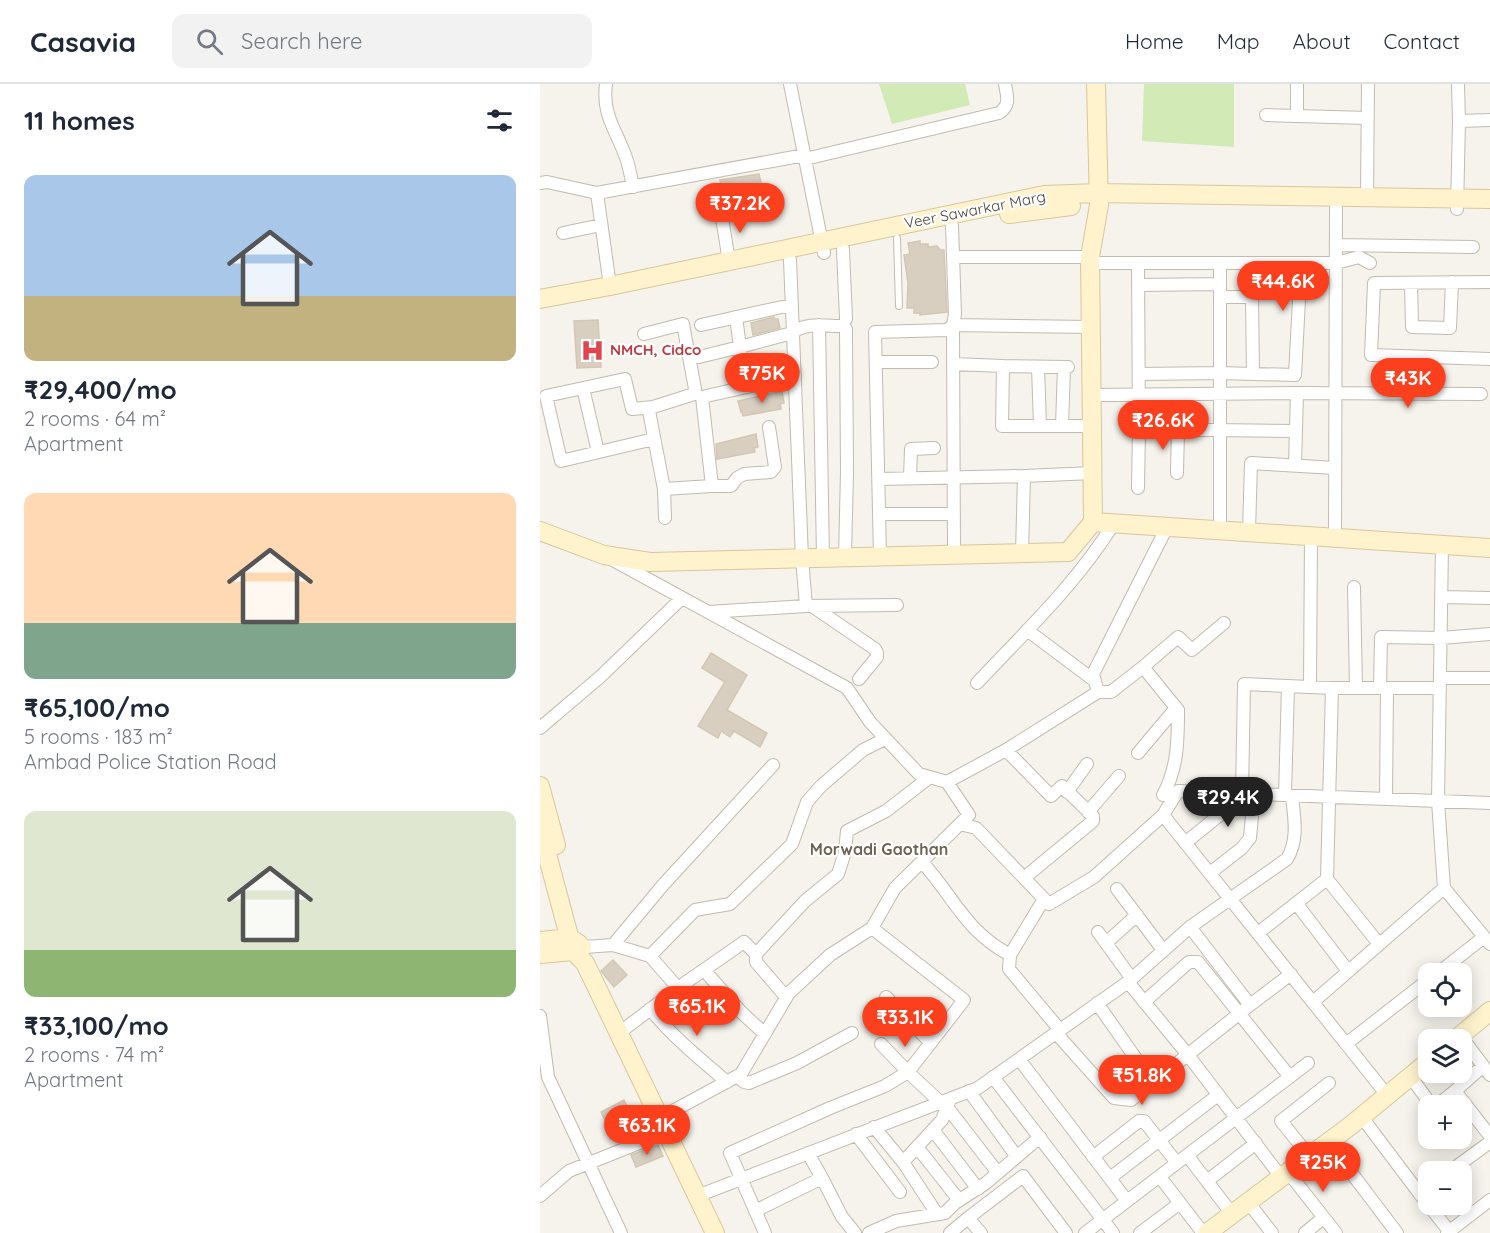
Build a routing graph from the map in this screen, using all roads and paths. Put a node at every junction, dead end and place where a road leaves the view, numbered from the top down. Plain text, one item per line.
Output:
1 (606, 84) edge
2 (789, 84) edge
3 (1005, 84) edge
4 (1096, 84) edge
5 (1297, 84) edge
6 (1368, 84) edge
7 (1458, 84) edge
8 (1266, 115) dead end
9 (1297, 116) junction
10 (1368, 118) junction
11 (1490, 120) edge
12 (1459, 121) junction
13 (805, 157) junction
14 (540, 183) edge
15 (633, 187) junction
16 (597, 194) junction
17 (1367, 197) junction
18 (1099, 199) junction
19 (1490, 199) edge
20 (1457, 204) junction
21 (1336, 208) junction
22 (1490, 209) edge
23 (721, 212) dead end
24 (601, 225) junction
25 (951, 226) junction
26 (563, 233) dead end
27 (897, 237) junction
28 (1336, 245) junction
29 (822, 247) junction
30 (1473, 247) dead end
31 (843, 249) junction
32 (953, 257) junction
33 (790, 260) junction
34 (1090, 260) junction
35 (729, 261) junction
36 (1220, 262) junction
37 (1138, 263) junction
38 (1301, 263) junction
39 (1336, 263) junction
40 (1370, 263) dead end
41 (1452, 282) junction
42 (1490, 282) edge
43 (1412, 283) junction
44 (1138, 285) junction
45 (610, 286) junction
46 (1220, 291) junction
47 (540, 299) edge
48 (561, 301) junction
49 (791, 305) junction
50 (899, 306) dead end
51 (540, 311) edge
52 (736, 317) junction
53 (846, 319) dead end
54 (701, 325) dead end
55 (953, 325) junction
56 (819, 326) junction
57 (1091, 327) junction
58 (792, 333) junction
59 (644, 334) dead end
60 (740, 347) junction
61 (699, 357) dead end
62 (1490, 359) edge
63 (876, 362) junction
64 (932, 362) dead end
65 (953, 364) junction
66 (1003, 366) junction
67 (1038, 367) junction
68 (1220, 373) junction
69 (1139, 374) junction
70 (1253, 374) junction
71 (795, 376) junction
72 (745, 387) junction
73 (583, 388) junction
74 (1297, 393) junction
75 (1335, 394) junction
76 (1481, 394) dead end
77 (1092, 395) junction
78 (1220, 395) junction
79 (1139, 396) junction
80 (652, 406) junction
81 (1040, 426) junction
82 (1062, 426) junction
83 (1092, 426) junction
84 (769, 427) dead end
85 (1140, 429) junction
86 (1178, 429) junction
87 (1220, 430) junction
88 (1296, 431) junction
89 (654, 439) junction
90 (934, 448) dead end
91 (598, 452) junction
92 (1295, 465) junction
93 (1335, 468) junction
94 (1093, 473) junction
95 (1177, 473) dead end
96 (1024, 476) junction
97 (954, 477) junction
98 (910, 478) junction
99 (879, 479) junction
100 (712, 486) junction
101 (1138, 488) dead end
102 (664, 489) junction
103 (880, 514) junction
104 (954, 514) junction
105 (665, 518) dead end
106 (1093, 522) junction
107 (1114, 523) junction
108 (1167, 527) junction
109 (1220, 530) junction
110 (540, 531) edge
111 (1249, 532) junction
112 (1311, 536) junction
113 (1335, 538) junction
114 (1442, 545) junction
115 (1490, 548) edge
116 (1022, 553) junction
117 (954, 554) junction
118 (604, 555) junction
119 (880, 556) junction
120 (845, 557) junction
121 (802, 558) junction
122 (823, 558) junction
123 (1354, 587) dead end
124 (1441, 597) junction
125 (682, 598) junction
126 (1490, 598) edge
127 (897, 605) dead end
128 (809, 606) junction
129 (707, 612) junction
130 (1224, 623) dead end
131 (1027, 630) junction
132 (1490, 634) edge
133 (1441, 638) junction
134 (1143, 668) junction
135 (1490, 678) edge
136 (859, 679) dead end
137 (977, 683) dead end
138 (1440, 683) junction
139 (1287, 686) junction
140 (1096, 687) junction
141 (1310, 687) junction
142 (1332, 688) junction
143 (1356, 688) junction
144 (1383, 688) junction
145 (1176, 708) junction
146 (540, 728) edge
147 (885, 739) junction
148 (1006, 750) junction
149 (1138, 753) dead end
150 (1087, 764) dead end
151 (773, 765) dead end
152 (1119, 776) dead end
153 (930, 777) junction
154 (947, 782) junction
155 (540, 786) edge
156 (1067, 792) junction
157 (1242, 794) junction
158 (1163, 795) dead end
159 (1289, 795) junction
160 (1330, 797) junction
161 (1386, 799) junction
162 (1438, 801) junction
163 (1490, 803) edge
164 (1088, 812) junction
165 (1163, 815) junction
166 (960, 824) junction
167 (540, 828) edge
168 (1185, 843) junction
169 (922, 862) junction
170 (1210, 873) junction
171 (1024, 878) junction
172 (1327, 879) junction
173 (1444, 888) junction
174 (1117, 889) dead end
175 (1229, 898) junction
176 (1044, 899) junction
177 (1296, 903) junction
178 (1137, 915) junction
179 (1190, 927) junction
180 (872, 928) junction
181 (1098, 932) dead end
182 (1258, 933) junction
183 (1487, 940) edge
184 (540, 941) edge
185 (1106, 943) junction
186 (1379, 944) junction
187 (613, 945) junction
188 (578, 950) junction
189 (1163, 950) junction
190 (540, 954) edge
191 (756, 954) junction
192 (1010, 955) junction
193 (650, 956) junction
194 (1453, 963) edge
195 (704, 970) junction
196 (1348, 971) junction
197 (1291, 974) junction
198 (1130, 980) junction
199 (678, 988) junction
200 (1418, 988) edge
201 (786, 997) junction
202 (886, 997) dead end
203 (1144, 1002) junction
204 (1312, 1002) junction
205 (1097, 1004) junction
206 (1250, 1005) junction
207 (650, 1009) junction
208 (1239, 1014) junction
209 (540, 1016) edge
210 (1488, 1017) edge
211 (1469, 1029) edge
212 (1058, 1031) junction
213 (619, 1033) junction
214 (852, 1033) dead end
215 (765, 1034) junction
216 (931, 1043) junction
217 (881, 1044) dead end
218 (1346, 1044) junction
219 (1472, 1054) edge
220 (1188, 1055) junction
221 (1019, 1059) junction
222 (1308, 1063) dead end
223 (1418, 1070) edge
224 (1487, 1071) edge
225 (908, 1072) junction
226 (1410, 1076) junction
227 (993, 1077) junction
228 (1290, 1077) junction
229 (732, 1079) junction
230 (1154, 1083) junction
231 (1329, 1083) dead end
232 (969, 1091) junction
233 (1455, 1091) junction
234 (1218, 1095) junction
235 (1387, 1095) junction
236 (1425, 1095) edge
237 (1449, 1095) edge
238 (946, 1102) junction
239 (1361, 1116) junction
240 (1236, 1118) junction
241 (663, 1125) junction
242 (874, 1127) junction
243 (933, 1130) junction
244 (856, 1134) junction
245 (1490, 1136) edge
246 (1040, 1137) junction
247 (1160, 1139) junction
248 (1328, 1142) junction
249 (1490, 1142) edge
250 (1256, 1143) junction
251 (917, 1147) junction
252 (808, 1152) junction
253 (1017, 1156) junction
254 (1309, 1156) junction
255 (1093, 1157) junction
256 (1182, 1159) junction
257 (1464, 1161) edge
258 (589, 1162) junction
259 (903, 1162) junction
260 (998, 1173) junction
261 (1285, 1175) junction
262 (1160, 1177) junction
263 (740, 1178) junction
264 (822, 1178) junction
265 (1110, 1178) junction
266 (1207, 1181) junction
267 (1418, 1184) edge
268 (978, 1189) junction
269 (900, 1192) dead end
270 (540, 1196) edge
271 (697, 1196) junction
272 (959, 1200) junction
273 (1490, 1200) edge
274 (1127, 1201) junction
275 (1248, 1202) junction
276 (1180, 1203) junction
277 (755, 1211) junction
278 (1232, 1214) junction
279 (937, 1215) junction
280 (1438, 1215) edge
281 (968, 1218) junction
282 (1323, 1218) junction
283 (1103, 1220) junction
284 (1210, 1232) edge
285 (1448, 1232) edge
286 (621, 1233) edge
287 (715, 1233) edge
288 (765, 1233) edge
289 (855, 1233) edge
290 (869, 1233) edge
291 (950, 1233) edge
292 (981, 1233) edge
293 (1066, 1233) edge
294 (1085, 1233) edge
295 (1113, 1233) edge
296 (1140, 1233) edge
297 (1272, 1233) edge
298 (1305, 1233) edge
299 (1336, 1233) edge
300 (1397, 1233) edge

1 - 15 street
2 - 13 street
3 - 13 street
4 - 18 street
5 - 9 street
6 - 10 street
7 - 12 street
8 - 9 street
9 - 10 street
10 - 17 street
11 - 12 street
12 - 20 street
13 - 15 street
13 - 29 street
14 - 16 street
15 - 16 street
16 - 24 street
17 - 18 street, Veer Sawarkar Marg
17 - 20 street, Veer Sawarkar Marg
18 - 21 street, Veer Sawarkar Marg
18 - 25 street, Veer Sawarkar Marg
18 - 29 street, Veer Sawarkar Marg
18 - 34 street
19 - 20 street, Veer Sawarkar Marg
20 - 21 street, Veer Sawarkar Marg
20 - 22 street, Veer Sawarkar Marg
21 - 28 street
23 - 35 street
24 - 26 street
24 - 45 street
25 - 27 street, Veer Sawarkar Marg
25 - 32 street
27 - 31 street, Veer Sawarkar Marg
27 - 50 lane
28 - 30 street
28 - 39 street
29 - 31 street, Veer Sawarkar Marg
29 - 33 street, Veer Sawarkar Marg
29 - 35 street, Veer Sawarkar Marg
31 - 53 street
32 - 34 street
32 - 55 street
33 - 48 street, Veer Sawarkar Marg
33 - 49 street
34 - 37 street
34 - 57 street
35 - 45 street, Veer Sawarkar Marg
36 - 37 street
36 - 38 street
36 - 46 street
37 - 44 street
38 - 39 street
38 - 70 street
39 - 40 street
39 - 75 street
41 - 42 street
41 - 43 street
41 - 43 street
43 - 62 street
44 - 46 street
44 - 69 street
45 - 48 street, Veer Sawarkar Marg
46 - 68 street
46 - 70 street
47 - 48 street, Veer Sawarkar Marg
48 - 51 street, Veer Sawarkar Marg
49 - 52 street
49 - 58 street
52 - 54 street
52 - 60 street
55 - 57 street
55 - 63 street
55 - 65 street
56 - 58 street
56 - 120 street
56 - 122 street
57 - 77 street
58 - 60 street
58 - 71 street
59 - 80 street
60 - 61 street
60 - 72 street
63 - 64 street
63 - 99 street
65 - 66 street
65 - 97 street
66 - 67 street
66 - 81 street
67 - 81 street
67 - 82 street
68 - 69 street
68 - 70 street
68 - 78 street
69 - 79 street
71 - 72 street
71 - 121 street
72 - 100 street
73 - 80 street
73 - 91 street
73 - 91 street
74 - 75 street
74 - 78 street
74 - 88 street
75 - 76 street
75 - 93 street
77 - 79 street
77 - 83 street
78 - 79 street
78 - 87 street
79 - 85 street
80 - 89 street
81 - 82 street
82 - 83 street
83 - 94 street
84 - 100 street
85 - 86 street
85 - 101 street
86 - 87 street
86 - 95 street
87 - 88 street
87 - 109 street
88 - 92 street
89 - 91 street
89 - 102 street
90 - 98 street
92 - 93 street
92 - 111 street
93 - 113 street
94 - 96 street
94 - 106 street
96 - 97 street
96 - 116 street
97 - 98 street
97 - 104 street
98 - 99 street
99 - 103 street
100 - 102 street
102 - 105 street
103 - 104 street
103 - 119 street
104 - 117 street
106 - 107 street
106 - 116 street
107 - 108 street
107 - 131 street
108 - 109 street
108 - 140 street
109 - 111 street
110 - 118 street
111 - 112 street
112 - 113 street
112 - 141 street
113 - 114 street
114 - 115 street
114 - 124 street
116 - 117 street
117 - 119 street
118 - 121 street
118 - 125 street
119 - 120 street
120 - 122 street
121 - 122 street
121 - 128 street
123 - 143 street
124 - 126 street
124 - 133 street
125 - 129 street
125 - 146 street
127 - 128 street
128 - 129 street
128 - 136 street
129 - 147 street
130 - 134 street
131 - 137 street
131 - 140 street
132 - 133 street
133 - 138 street
133 - 144 street
134 - 140 street
134 - 145 street
135 - 138 street
138 - 144 street
138 - 162 street
139 - 141 street
139 - 157 street
139 - 159 street
140 - 148 street
141 - 142 street
142 - 143 street
142 - 160 street
143 - 144 street
144 - 161 street
145 - 149 street
145 - 158 street
147 - 153 street
147 - 193 street
148 - 154 street
148 - 156 street
150 - 156 street
151 - 187 street
152 - 164 street
153 - 154 street
153 - 191 street
154 - 166 street
155 - 188 street
156 - 164 street
157 - 159 street
157 - 165 street
157 - 168 street
157 - 170 street
159 - 160 street
159 - 175 street
160 - 161 street
160 - 172 street
161 - 162 street
162 - 163 street
162 - 173 street
164 - 171 street
165 - 168 street
165 - 176 street
166 - 169 street
166 - 171 street
167 - 188 street
168 - 170 street
169 - 180 street
169 - 192 street
170 - 175 street
171 - 176 street
172 - 177 street
172 - 186 street
173 - 183 street
173 - 186 street
174 - 178 street
175 - 179 street
175 - 182 street
176 - 192 street
177 - 182 street
177 - 196 street
178 - 185 street
178 - 189 street
179 - 189 street
179 - 206 street
180 - 201 street
180 - 216 street
181 - 185 street
182 - 197 street
183 - 194 street
184 - 188 street
185 - 198 street
186 - 196 street
187 - 188 street
187 - 193 street
188 - 190 street
188 - 213 street
189 - 198 street
191 - 195 street
191 - 201 street
192 - 212 street
193 - 199 street
195 - 199 street
195 - 215 street
196 - 204 street
197 - 204 street
197 - 206 street
198 - 203 street
198 - 205 street
199 - 207 street
200 - 218 street
201 - 215 street
202 - 216 street
203 - 208 street
203 - 220 street
204 - 218 street
205 - 212 street
205 - 230 street
206 - 208 street
207 - 213 street
207 - 229 street
208 - 220 street
208 - 228 street
209 - 258 street
210 - 211 street
212 - 221 street
212 - 230 street
213 - 241 street
214 - 229 street
215 - 229 street
216 - 225 street
217 - 225 street
218 - 235 street
219 - 224 street
220 - 230 street
220 - 234 street
221 - 227 street
221 - 255 street
222 - 228 street
223 - 226 street
224 - 233 street
225 - 238 street
225 - 263 street
226 - 235 street
226 - 236 street
227 - 232 street
227 - 246 street
228 - 240 street
229 - 241 street
231 - 254 street
232 - 238 street
232 - 253 street
233 - 237 street
233 - 245 street
234 - 240 street
234 - 247 street
235 - 239 street
238 - 242 street
238 - 243 street
238 - 260 street
239 - 248 street
239 - 267 street
240 - 250 street
240 - 256 street
241 - 258 street
241 - 271 street
242 - 244 street
242 - 259 street
243 - 251 street
243 - 268 street
244 - 252 street
244 - 269 street
246 - 253 street
246 - 283 street
247 - 255 street
247 - 256 street
247 - 265 street
248 - 254 street
248 - 300 street
249 - 257 street
250 - 261 street
250 - 266 street
251 - 259 street
251 - 272 street
252 - 263 street
252 - 264 street
253 - 260 street
254 - 261 street
255 - 265 street
256 - 262 street
256 - 266 street
258 - 270 street
258 - 286 street
259 - 279 street
260 - 268 street
261 - 275 street
261 - 282 street
262 - 274 street
262 - 276 street
263 - 271 street
263 - 277 street
264 - 277 street
264 - 289 street
265 - 274 street
266 - 278 street
268 - 272 street
271 - 287 street
272 - 279 street
273 - 285 street
274 - 283 street
275 - 278 street
275 - 297 street
276 - 284 street
276 - 296 street
277 - 288 street
278 - 284 street
279 - 290 street
280 - 285 street
281 - 291 street
281 - 292 street
281 - 293 street
282 - 298 street
282 - 299 street
283 - 294 street
283 - 295 street

